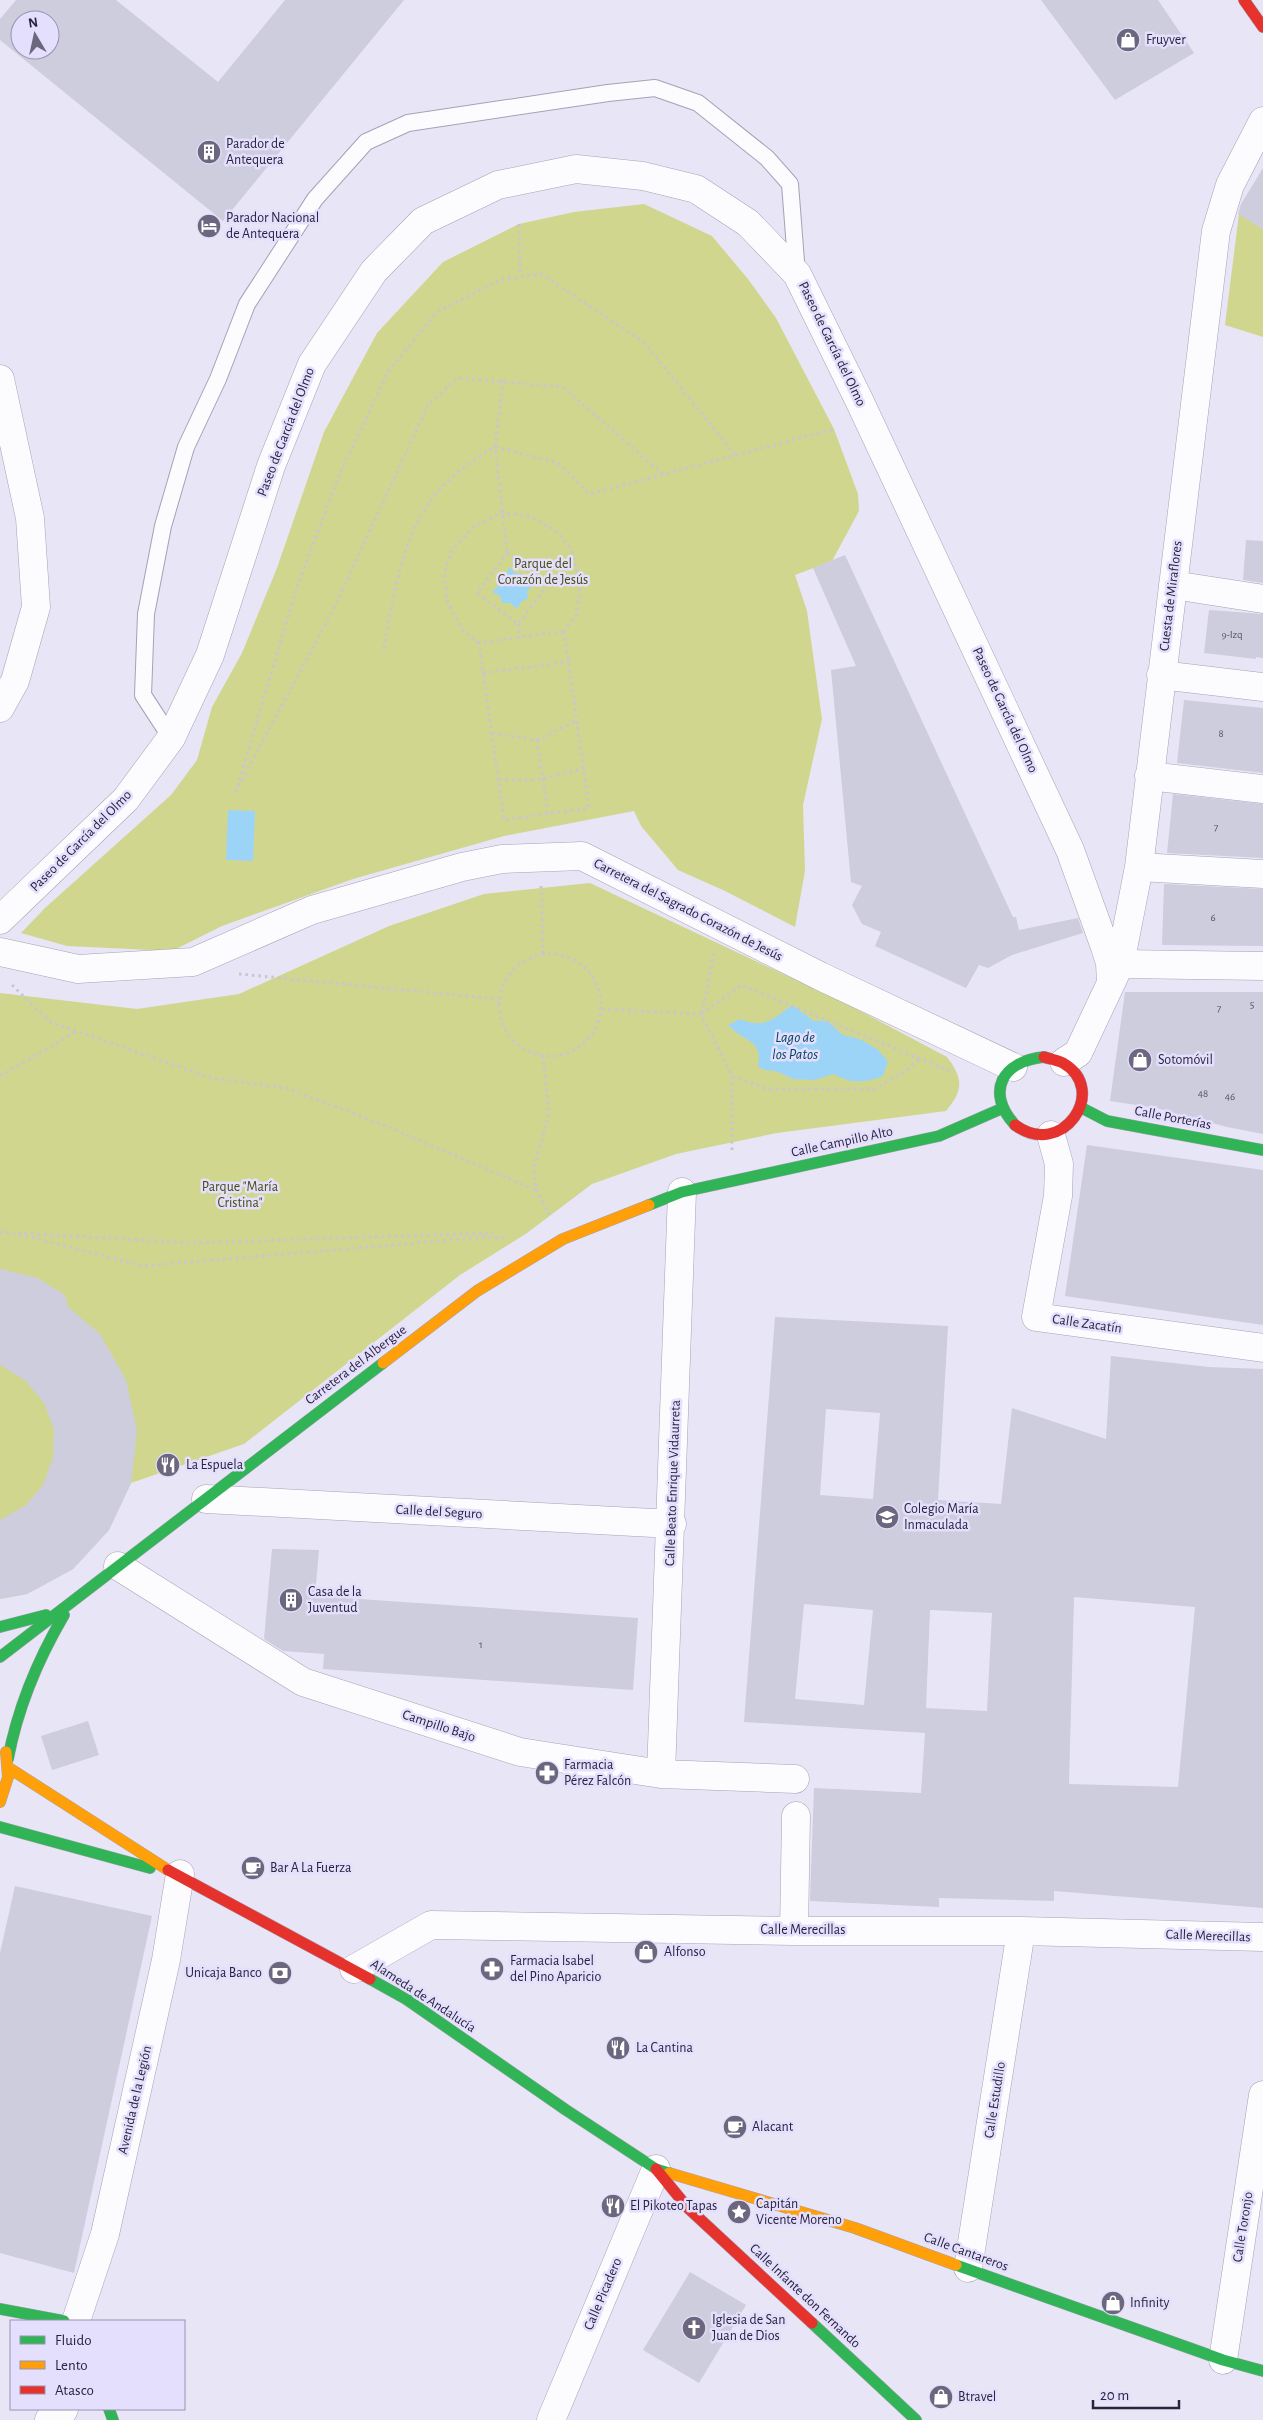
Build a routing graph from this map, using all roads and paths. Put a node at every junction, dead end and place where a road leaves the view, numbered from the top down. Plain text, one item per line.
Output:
1 (1244, 0) edge
2 (1263, 27) edge
3 (1263, 121) edge
4 (519, 224) dead end
5 (797, 274) junction
6 (520, 276) junction
7 (0, 379) edge
8 (503, 380) junction
9 (834, 429) dead end
10 (495, 447) junction
11 (735, 455) junction
12 (663, 474) junction
13 (501, 513) junction
14 (507, 554) junction
15 (1173, 585) junction
16 (1263, 599) edge
17 (518, 624) junction
18 (564, 631) junction
19 (521, 637) junction
20 (479, 643) junction
21 (384, 648) dead end
22 (568, 662) junction
23 (483, 673) junction
24 (1161, 675) junction
25 (1263, 687) edge
26 (0, 708) edge
27 (576, 721) junction
28 (492, 733) junction
29 (171, 738) junction
30 (537, 740) junction
31 (584, 768) junction
32 (1149, 776) junction
33 (543, 779) junction
34 (499, 780) junction
35 (1263, 789) edge
36 (548, 813) junction
37 (540, 858) junction
38 (1138, 867) junction
39 (1263, 874) edge
40 (0, 920) edge
41 (720, 926) junction
42 (0, 952) edge
43 (543, 954) junction
44 (1263, 966) edge
45 (233, 973) dead end
46 (1115, 974) junction
47 (6, 979) dead end
48 (499, 999) junction
49 (602, 1009) junction
50 (702, 1014) junction
51 (76, 1032) junction
52 (544, 1056) junction
53 (920, 1058) junction
54 (1064, 1062) junction
55 (1013, 1067) junction
56 (0, 1076) edge
57 (732, 1076) junction
58 (961, 1076) dead end
59 (1080, 1107) junction
60 (1003, 1108) junction
61 (1051, 1135) junction
62 (1263, 1150) edge
63 (732, 1180) junction
64 (536, 1190) junction
65 (682, 1192) junction
66 (0, 1232) edge
67 (493, 1233) dead end
68 (515, 1238) dead end
69 (564, 1238) junction
70 (1263, 1348) edge
71 (206, 1499) junction
72 (672, 1524) junction
73 (118, 1566) junction
74 (72, 1601) junction
75 (0, 1627) edge
76 (3, 1653) edge
77 (27, 1665) junction
78 (0, 1737) edge
79 (9, 1764) junction
80 (662, 1774) junction
81 (795, 1779) dead end
82 (0, 1802) edge
83 (796, 1816) dead end
84 (0, 1827) edge
85 (172, 1870) junction
86 (1021, 1930) junction
87 (794, 1931) junction
88 (1263, 1937) edge
89 (354, 1969) junction
90 (1263, 2095) edge
91 (656, 2169) junction
92 (968, 2268) junction
93 (0, 2309) edge
94 (59, 2320) edge
95 (76, 2320) edge
96 (1223, 2360) junction
97 (1263, 2370) edge
98 (551, 2420) edge
99 (916, 2420) edge

1 - 2 street
3 - 15 street, Cuesta de Miraflores
4 - 6 path
5 - 29 street, Paseo de García del Olmo
5 - 29 lane
5 - 46 street, Paseo de García del Olmo
6 - 8 path
6 - 11 path
7 - 26 street
8 - 10 path
8 - 12 path
9 - 11 path
10 - 12 path
10 - 13 path
10 - 21 path
11 - 12 path
13 - 14 path
13 - 18 path
13 - 20 path
14 - 17 path
14 - 17 path
15 - 16 street
15 - 24 street, Cuesta de Miraflores
17 - 19 path
18 - 19 path
18 - 22 path
19 - 20 path
20 - 23 path
22 - 23 path
22 - 27 path
23 - 28 path
24 - 25 street
24 - 32 street, Cuesta de Miraflores
27 - 30 path
27 - 31 path
28 - 30 path
28 - 34 path
29 - 40 street, Paseo de García del Olmo
30 - 33 path
31 - 33 path
31 - 36 path
32 - 35 street
32 - 38 street, Cuesta de Miraflores
33 - 34 path
33 - 36 path
34 - 36 path
37 - 41 street, Carretera del Sagrado Corazón de Jesús
37 - 42 street, Carretera del Sagrado Corazón de Jesús
37 - 43 path
38 - 39 street
38 - 46 street, Cuesta de Miraflores
41 - 50 path
41 - 55 street, Carretera del Sagrado Corazón de Jesús
43 - 48 path
43 - 49 path
44 - 46 street
45 - 48 path
46 - 54 street, Cuesta de Miraflores
47 - 51 path
48 - 52 path
49 - 50 path
49 - 52 path
50 - 53 path
50 - 57 path
51 - 56 path
51 - 64 path
52 - 64 path
53 - 57 path
53 - 58 path
54 - 55 street
54 - 59 street
55 - 60 street
57 - 63 path
59 - 61 street
59 - 62 street, Calle Porterías
60 - 61 street
60 - 63 street, Calle Campillo Alto
61 - 70 street, Calle Zacatín
63 - 65 street, Calle Campillo Alto
64 - 69 path
65 - 69 street, Carretera del Albergue
65 - 72 street, Calle Beato Enrique Vidaurreta
66 - 67 path
66 - 68 path
69 - 71 street, Carretera del Albergue
71 - 72 street, Calle del Seguro
71 - 73 street, Carretera del Albergue
72 - 80 street, Calle Beato Enrique Vidaurreta
73 - 74 street, Carretera del Albergue
73 - 80 street, Campillo Bajo
74 - 75 street, Carretera del Albergue
74 - 76 street, Carretera del Albergue
74 - 77 street, Carretera del Albergue
76 - 77 street
77 - 79 street, Carretera del Albergue
78 - 79 street
79 - 82 street, Carretera del Albergue
79 - 85 street, Alameda de Andalucía
80 - 81 street, Campillo Bajo
83 - 87 street
84 - 85 street, Alameda de Andalucía
85 - 89 street, Alameda de Andalucía
85 - 95 street, Avenida de la Legión
86 - 87 street, Calle Merecillas
86 - 88 street, Calle Merecillas
86 - 92 street, Calle Estudillo
87 - 89 street, Calle Merecillas
89 - 91 street, Alameda de Andalucía
90 - 96 street, Calle Toronjo
91 - 92 street, Calle Cantareros
91 - 98 street, Calle Picadero
91 - 99 street, Calle Infante don Fernando
92 - 96 street, Calle Cantareros
93 - 94 street
96 - 97 street, Calle Cantareros

